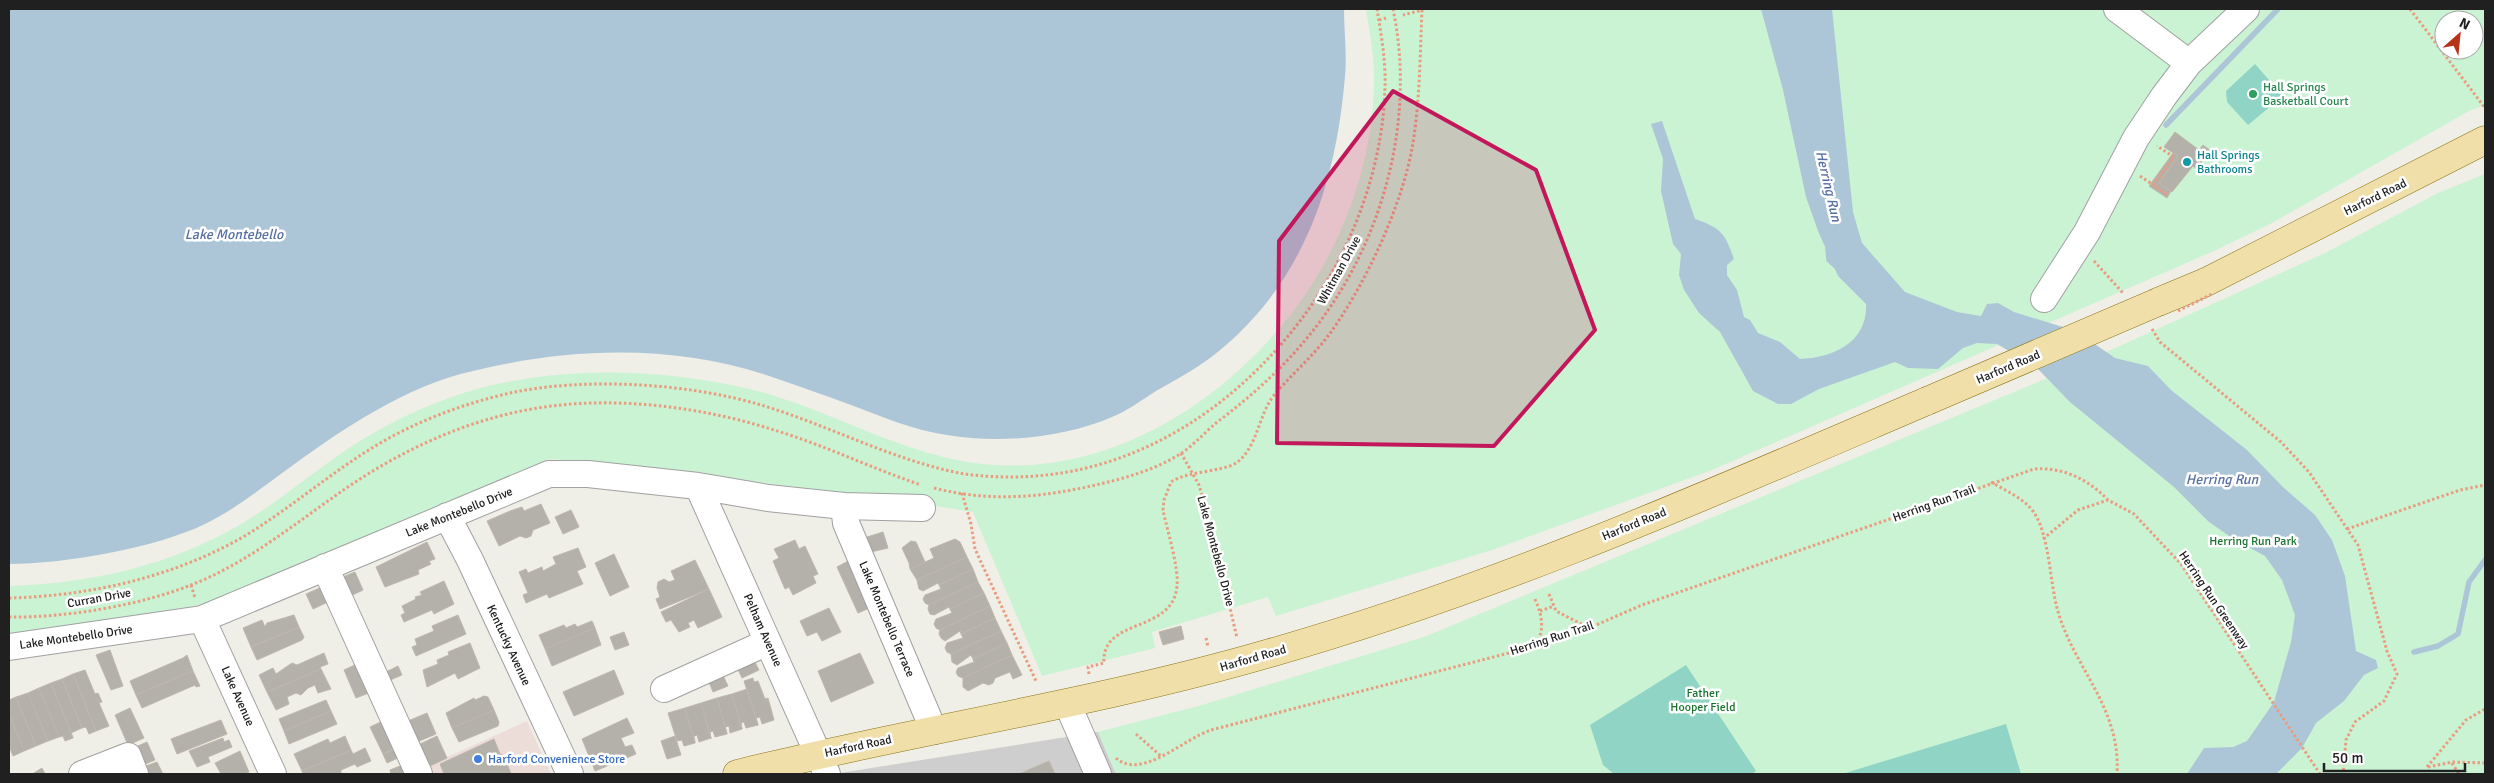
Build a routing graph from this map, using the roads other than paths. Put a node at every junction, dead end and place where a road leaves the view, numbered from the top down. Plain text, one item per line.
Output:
1 (2117, 9) edge
2 (2246, 9) edge
3 (2189, 63) junction
4 (2485, 140) edge
5 (2044, 299) dead end
6 (698, 486) junction
7 (930, 499) road end
8 (844, 506) junction
9 (446, 516) junction
10 (325, 567) junction
11 (202, 619) junction
12 (768, 642) junction
13 (9, 647) edge
14 (664, 689) dead end
15 (1067, 703) junction
16 (934, 730) junction
17 (823, 764) edge
18 (1105, 764) edge
19 (82, 774) edge
20 (135, 774) edge
21 (270, 774) edge
22 (420, 774) edge
23 (570, 774) edge
24 (737, 774) edge

1 - 3 street
2 - 3 street
3 - 5 street
4 - 15 main road, Harford Road, bridge
6 - 8 street, Lake Montebello Drive
6 - 9 street, Lake Montebello Drive
6 - 12 street, Pelham Avenue
7 - 8 street, Lake Montebello Drive
8 - 16 street, Lake Montebello Terrace
9 - 10 street, Lake Montebello Drive
9 - 23 street, Kentucky Avenue
10 - 11 street, Lake Montebello Drive
10 - 22 street
11 - 13 street, Lake Montebello Drive
11 - 21 street, Lake Avenue
12 - 14 street
12 - 17 street, Pelham Avenue
15 - 16 main road, Harford Road
15 - 18 street
16 - 17 main road, Harford Road
17 - 24 main road, Harford Road
19 - 20 street

